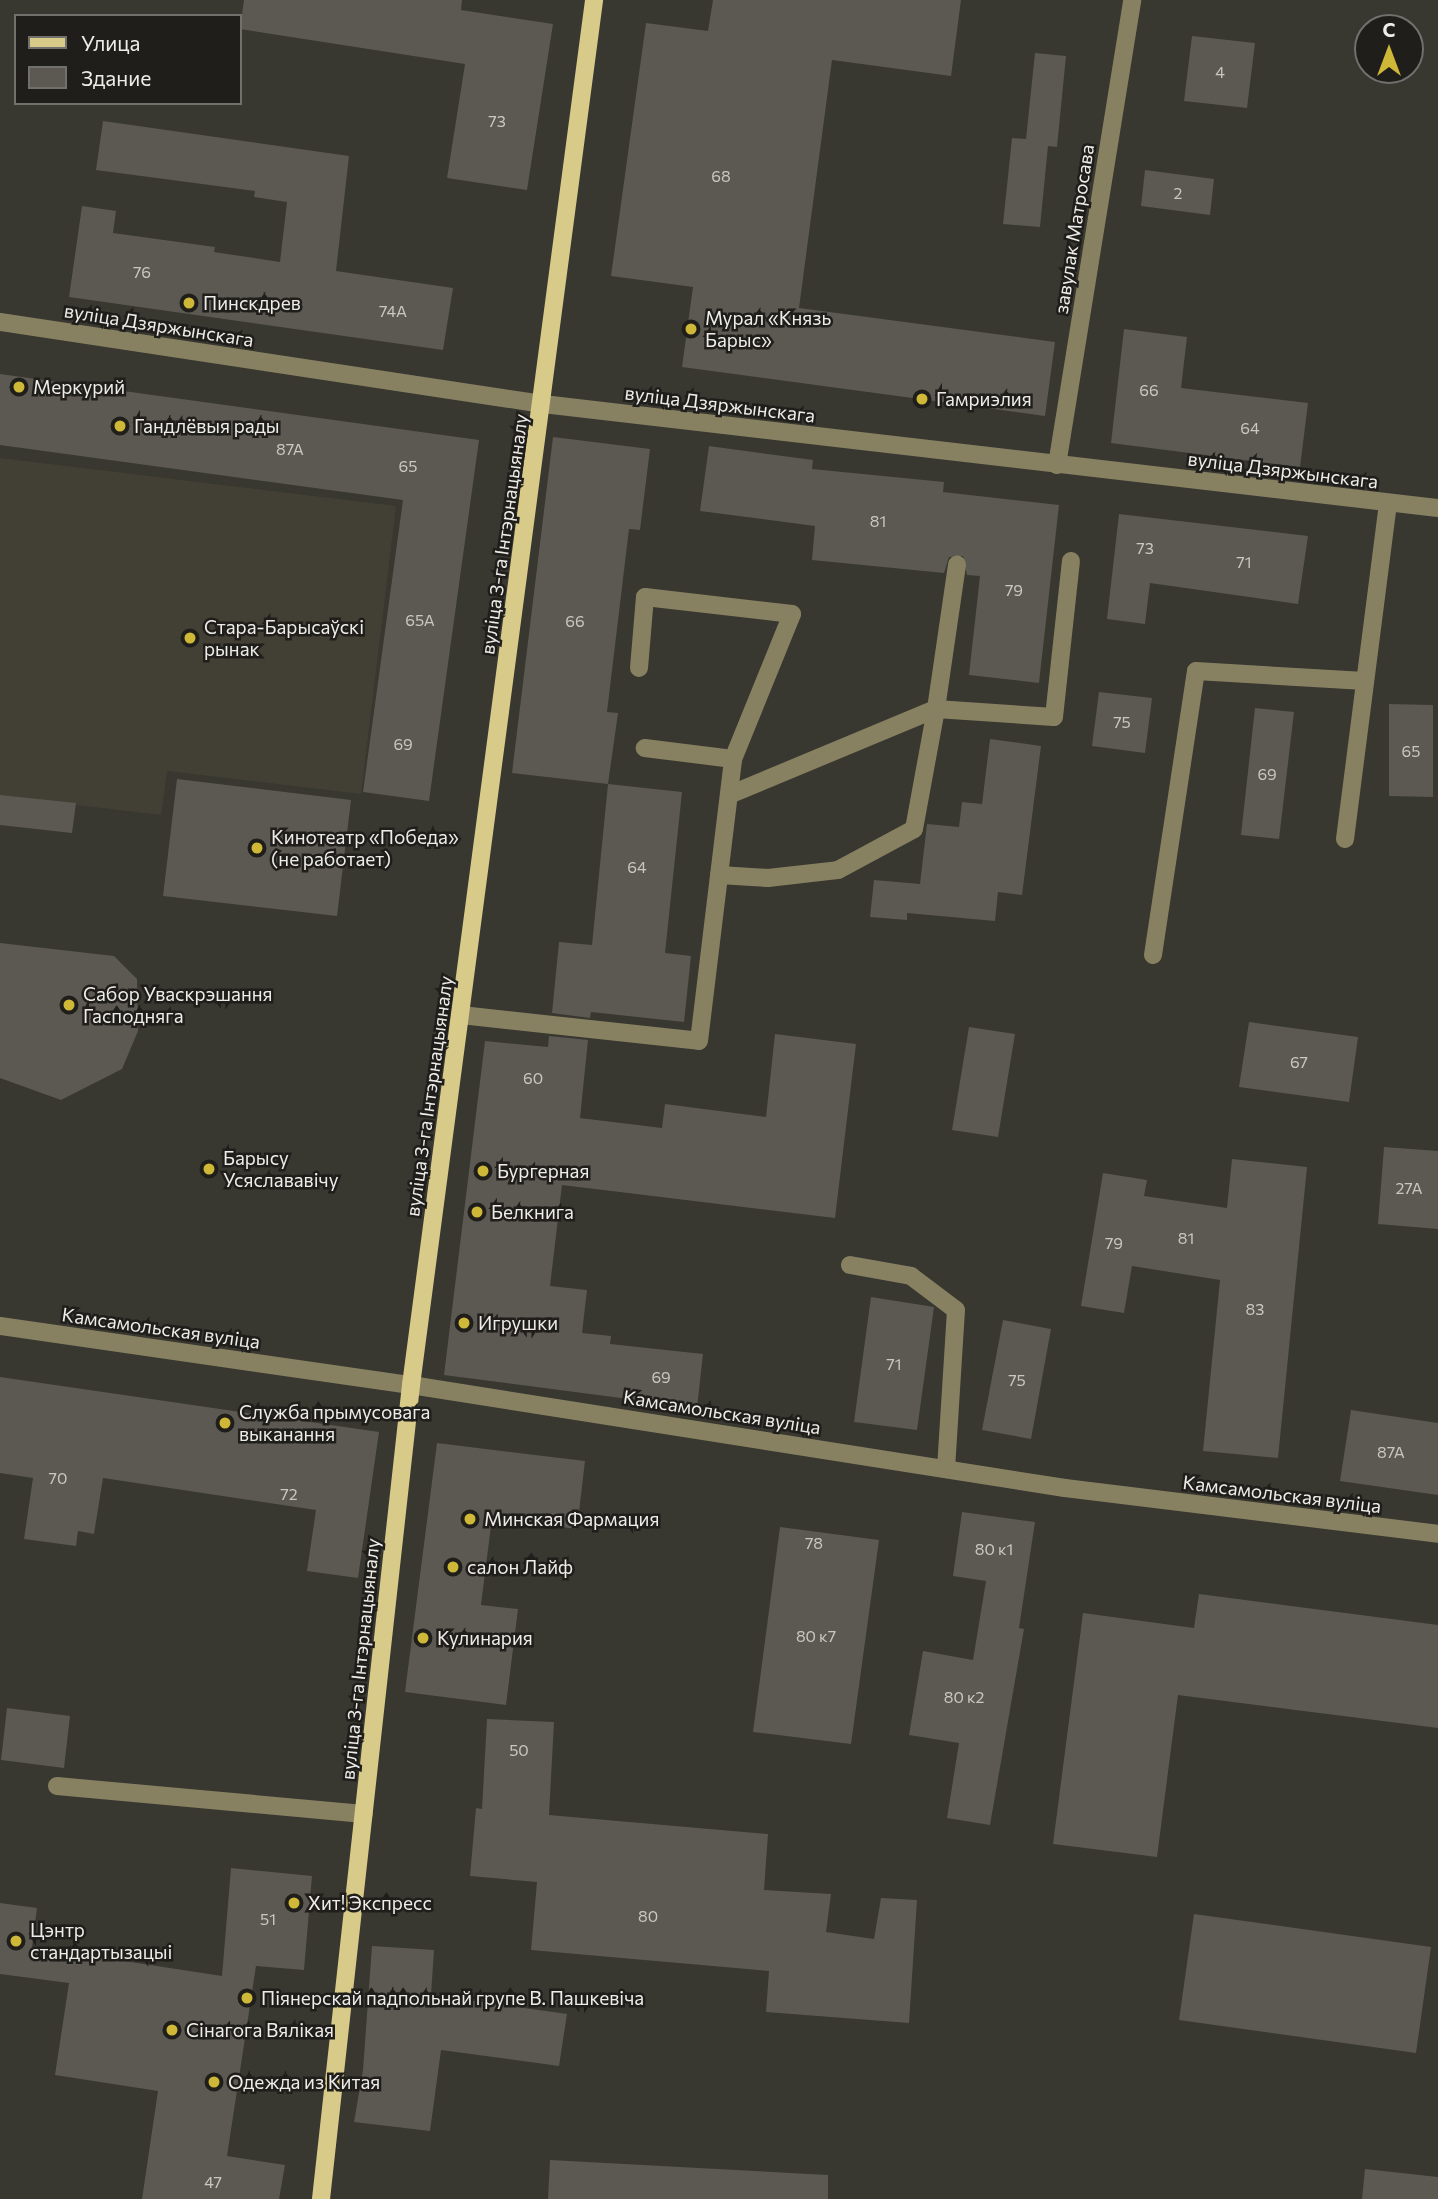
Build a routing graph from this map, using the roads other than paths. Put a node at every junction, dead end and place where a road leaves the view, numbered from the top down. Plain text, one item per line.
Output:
1 (594, 0) edge
2 (1132, 0) edge
3 (0, 322) edge
4 (542, 404) junction
5 (1057, 465) junction
6 (1388, 503) junction
7 (1438, 509) edge
8 (1072, 561) dead end
9 (957, 565) dead end
10 (639, 668) dead end
11 (1365, 681) junction
12 (936, 709) junction
13 (645, 748) dead end
14 (733, 759) junction
15 (729, 795) junction
16 (1345, 839) dead end
17 (719, 875) junction
18 (1153, 955) dead end
19 (461, 1015) junction
20 (850, 1265) dead end
21 (0, 1326) edge
22 (411, 1384) junction
23 (946, 1468) junction
24 (1438, 1534) edge
25 (57, 1786) dead end
26 (364, 1814) junction
27 (321, 2199) edge

1 - 4 main road, вуліца 3-га Інтэрнацыяналу
2 - 5 street, завулак Матросава
3 - 4 street, вуліца Дзяржынскага
4 - 5 street, вуліца Дзяржынскага
4 - 19 main road, вуліца 3-га Інтэрнацыяналу
5 - 6 street, вуліца Дзяржынскага
6 - 7 street, вуліца Дзяржынскага
6 - 11 street
8 - 12 street
9 - 12 street
10 - 14 street
11 - 16 street
11 - 18 street
12 - 15 street
12 - 17 street
13 - 14 street
14 - 15 street
15 - 17 street
17 - 19 street
19 - 22 main road, вуліца 3-га Інтэрнацыяналу
20 - 23 street
21 - 22 street, Камсамольская вуліца
22 - 23 street, Камсамольская вуліца
22 - 26 main road, вуліца 3-га Інтэрнацыяналу
23 - 24 street, Камсамольская вуліца
25 - 26 street
26 - 27 main road, вуліца 3-га Інтэрнацыяналу

